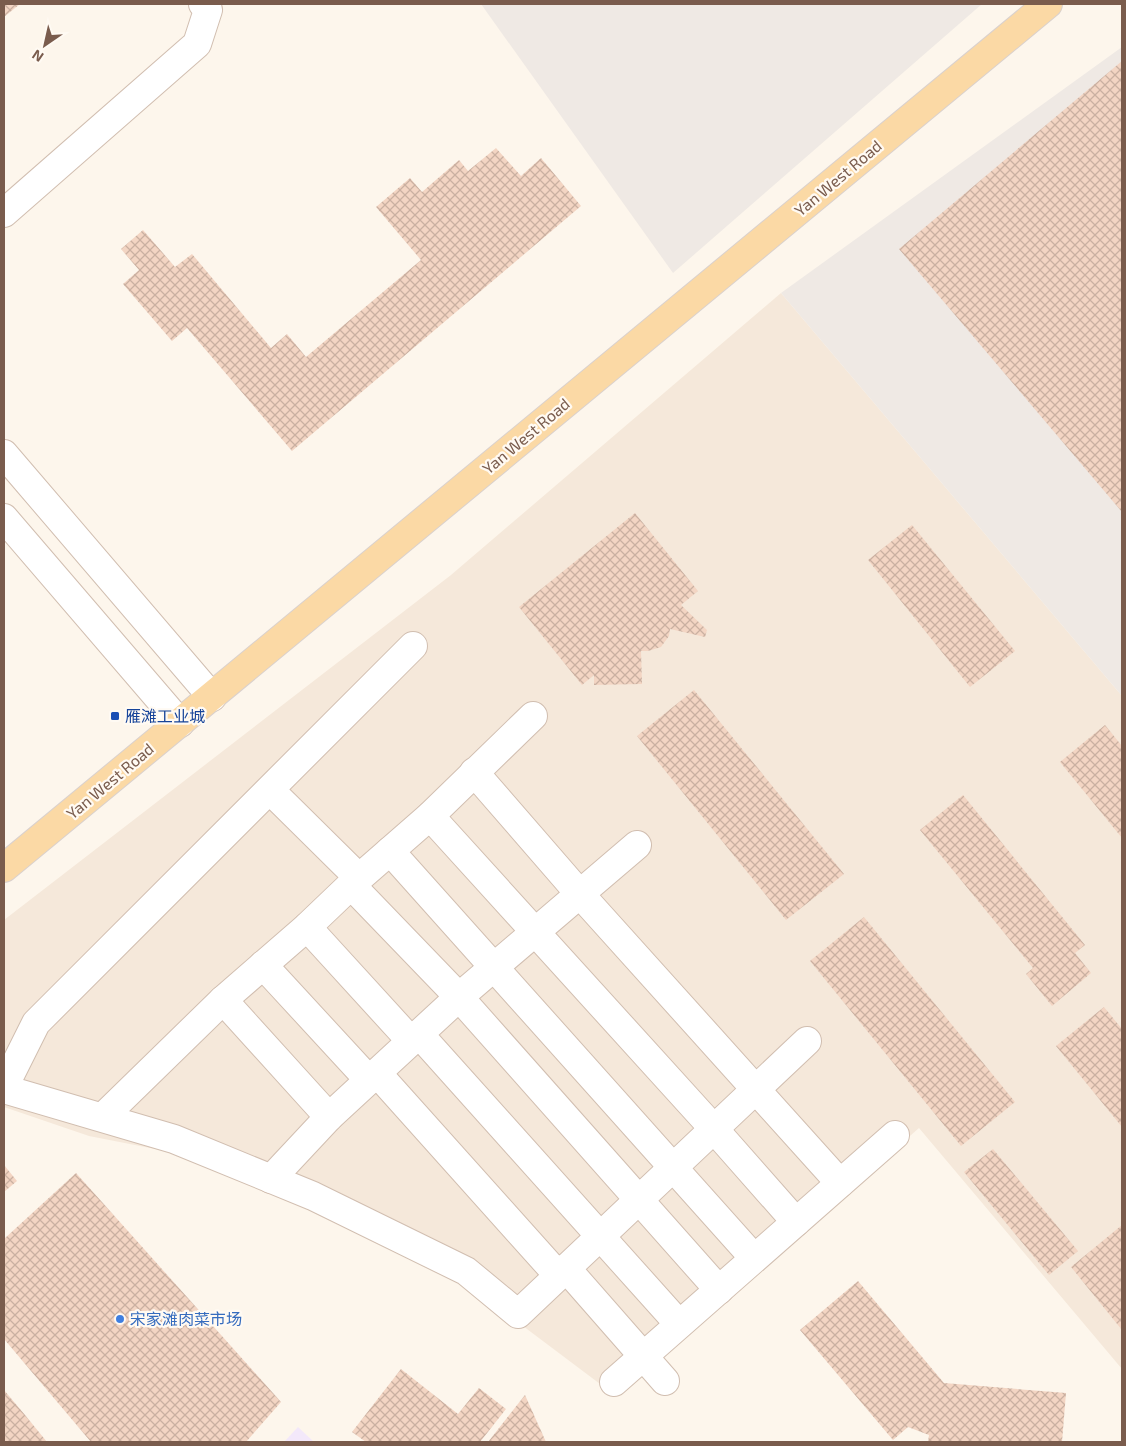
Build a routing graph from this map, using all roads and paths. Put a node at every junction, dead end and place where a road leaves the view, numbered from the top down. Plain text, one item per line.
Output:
1 (203, 4) edge
2 (1048, 4) edge
3 (4, 213) edge
4 (4, 454) edge
5 (6, 524) edge
6 (413, 646) dead end
7 (212, 697) junction
8 (533, 716) dead end
9 (180, 723) junction
10 (474, 772) junction
11 (270, 790) junction
12 (430, 816) junction
13 (636, 845) dead end
14 (390, 850) junction
15 (4, 868) edge
16 (355, 881) junction
17 (579, 893) junction
18 (306, 927) junction
19 (535, 931) junction
20 (263, 964) junction
21 (494, 967) junction
22 (459, 997) junction
23 (222, 1000) junction
24 (415, 1037) junction
25 (807, 1041) dead end
26 (373, 1076) junction
27 (4, 1088) edge
28 (756, 1090) junction
29 (104, 1117) junction
30 (329, 1117) junction
31 (714, 1129) junction
32 (894, 1135) dead end
33 (673, 1167) junction
34 (271, 1178) junction
35 (840, 1183) junction
36 (638, 1200) junction
37 (796, 1222) junction
38 (600, 1236) junction
39 (754, 1258) junction
40 (562, 1272) junction
41 (719, 1290) junction
42 (679, 1324) junction
43 (643, 1356) junction
44 (665, 1381) dead end
45 (614, 1382) dead end

1 - 3 street
2 - 7 main road, Yan West Road
4 - 7 street
5 - 9 street
6 - 11 street
7 - 9 main road, Yan West Road
8 - 10 street
9 - 15 main road, Yan West Road
10 - 12 street
10 - 17 street
11 - 16 street
11 - 27 street
12 - 14 street
12 - 19 street
13 - 17 street
14 - 16 street
14 - 21 street
16 - 18 street
16 - 22 street
17 - 19 street
17 - 28 street
18 - 20 street
18 - 24 street
19 - 21 street
19 - 31 street
20 - 23 street
20 - 26 street
21 - 22 street
21 - 33 street
22 - 24 street
22 - 36 street
23 - 29 street
23 - 30 street
24 - 26 street
24 - 38 street
25 - 28 street
26 - 30 street
26 - 40 street
27 - 29 street
28 - 31 street
28 - 35 street
29 - 34 street
30 - 34 street
31 - 33 street
31 - 37 street
32 - 35 street
33 - 36 street
33 - 39 street
34 - 40 street
35 - 37 street
36 - 38 street
36 - 41 street
37 - 39 street
38 - 40 street
38 - 42 street
39 - 41 street
40 - 43 street
41 - 42 street
42 - 43 street
43 - 44 street
43 - 45 street

